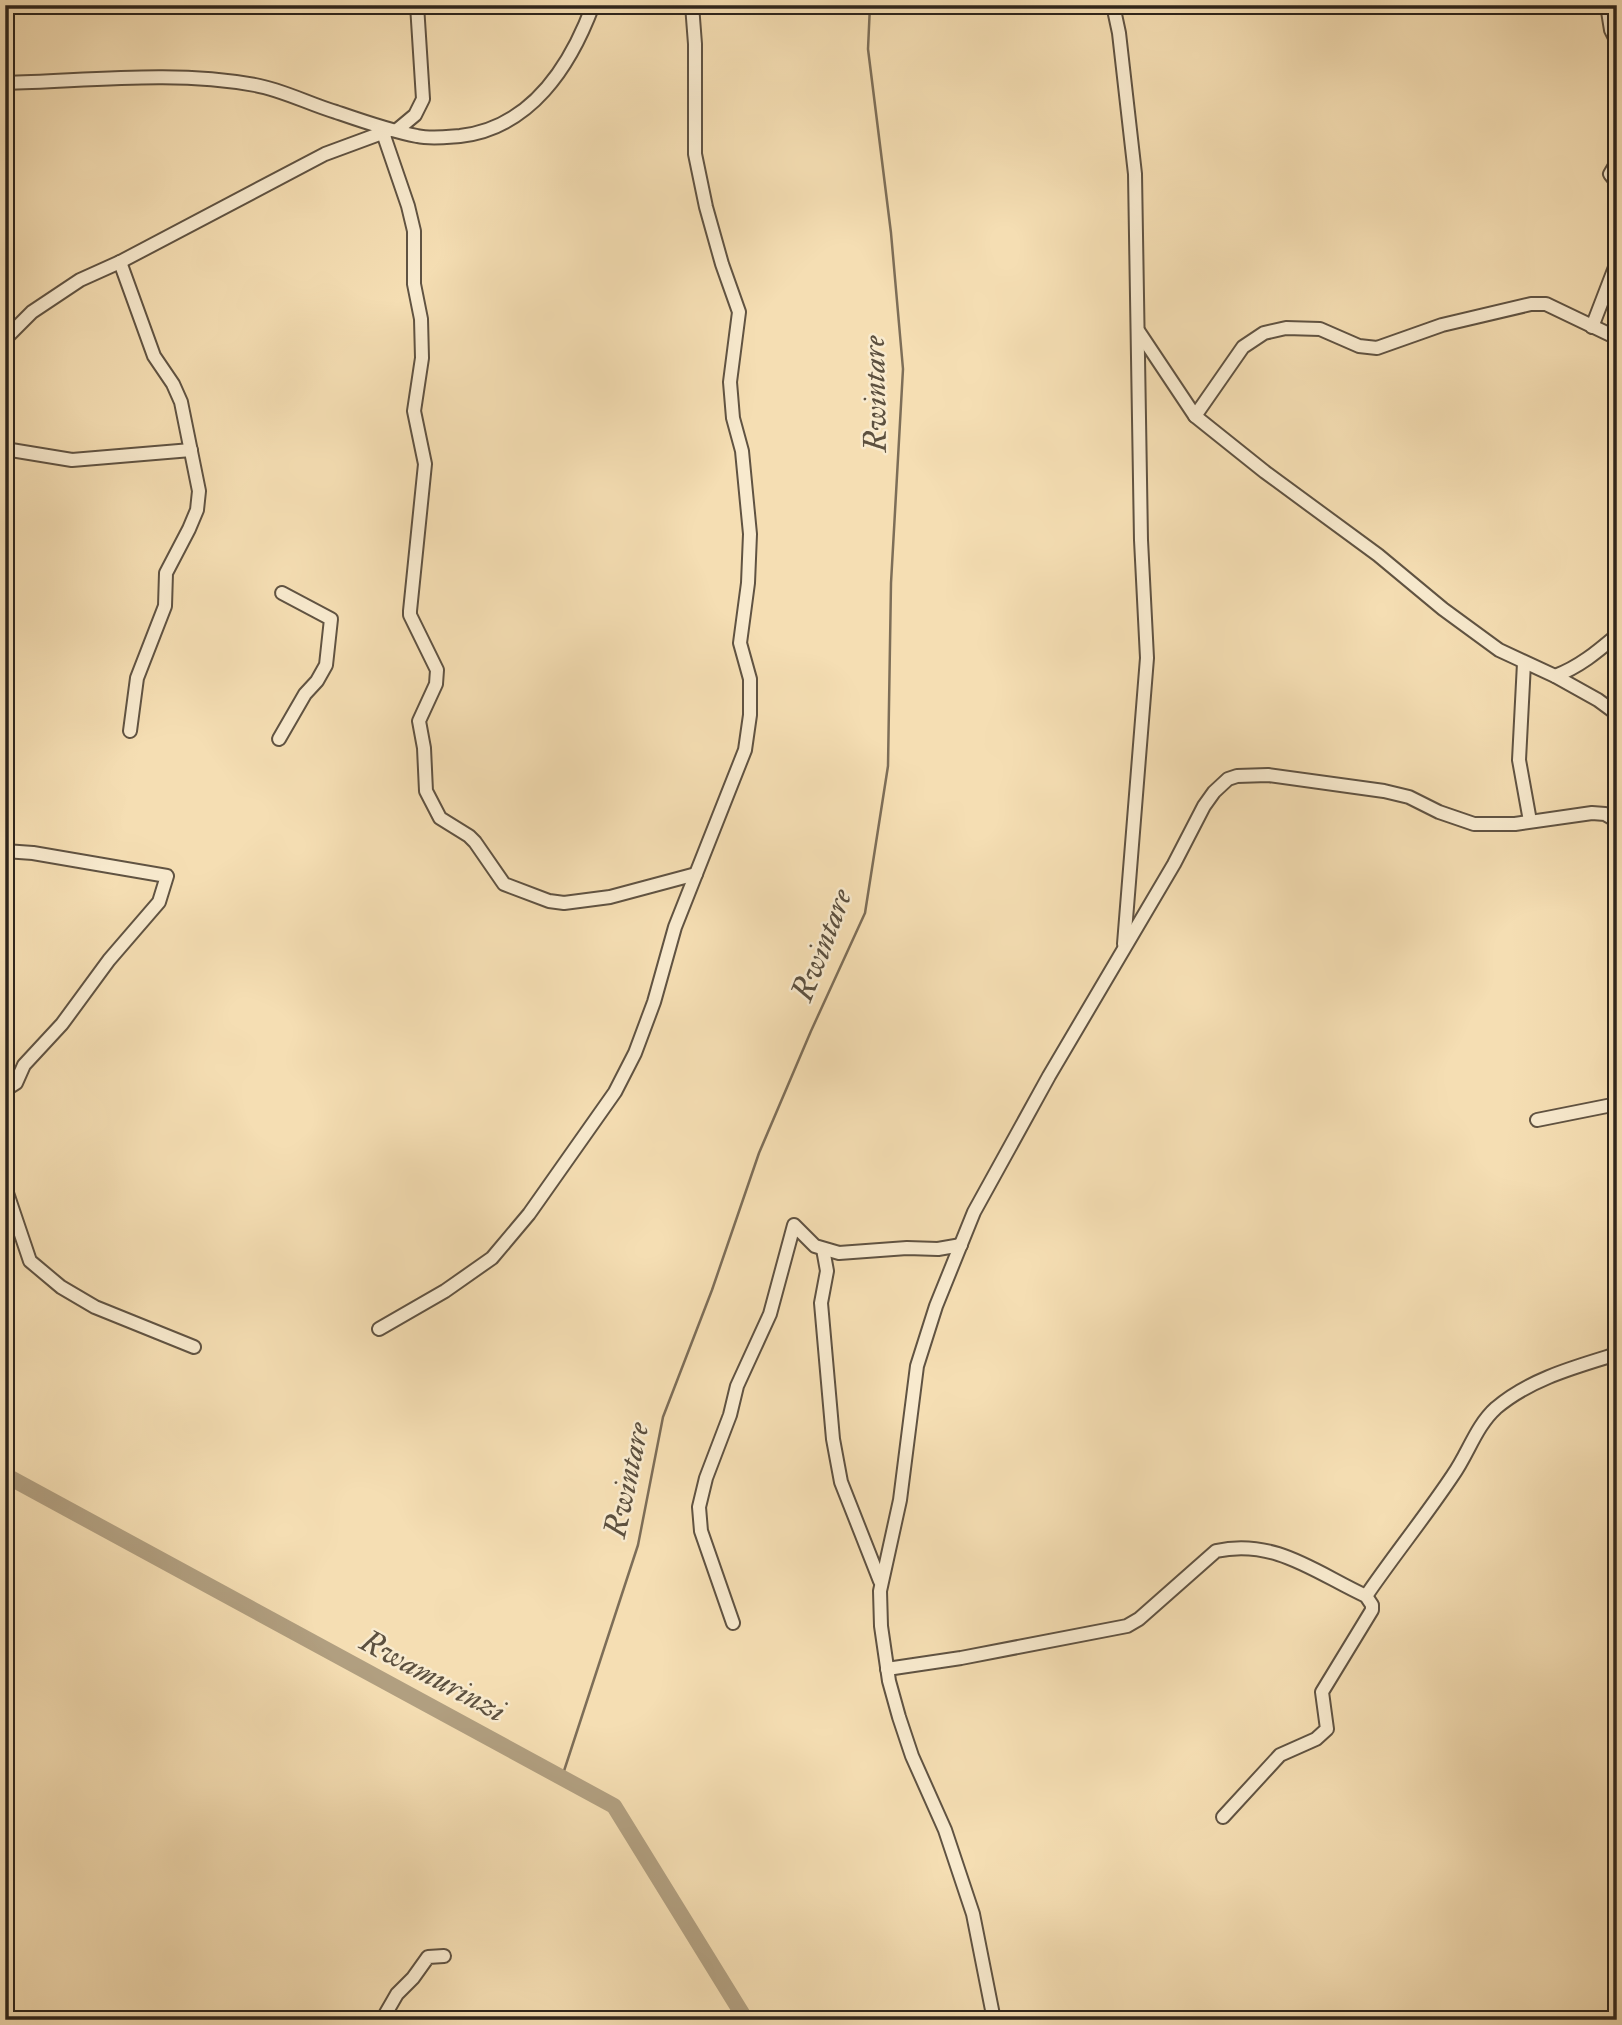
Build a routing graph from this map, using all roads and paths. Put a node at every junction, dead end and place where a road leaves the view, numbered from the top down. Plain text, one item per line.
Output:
1 (417, 5) edge
2 (593, 5) edge
3 (692, 5) edge
4 (1113, 5) edge
5 (1607, 5) edge
6 (1617, 42) edge
7 (5, 83) edge
8 (390, 131) junction
9 (1617, 162) edge
10 (1617, 183) edge
11 (120, 262) junction
12 (1617, 262) edge
13 (1592, 327) junction
14 (1138, 331) junction
15 (5, 338) edge
16 (1617, 338) edge
17 (1195, 416) junction
18 (5, 449) edge
19 (191, 450) junction
20 (282, 593) dead end
21 (1617, 635) edge
22 (1524, 663) junction
23 (1555, 676) junction
24 (1617, 714) edge
25 (130, 731) dead end
26 (279, 739) dead end
27 (1530, 821) junction
28 (1617, 821) edge
29 (5, 851) edge
30 (696, 874) junction
31 (1124, 947) junction
32 (5, 1090) edge
33 (1617, 1104) edge
34 (1537, 1120) dead end
35 (5, 1187) edge
36 (961, 1245) junction
37 (823, 1249) junction
38 (379, 1329) dead end
39 (194, 1348) dead end
40 (1617, 1354) edge
41 (881, 1584) junction
42 (1366, 1596) junction
43 (733, 1623) dead end
44 (887, 1669) junction
45 (1223, 1817) dead end
46 (444, 1956) dead end
47 (382, 2020) edge
48 (994, 2020) edge

1 - 8 street
2 - 8 street
3 - 30 street
4 - 14 street
5 - 6 street
7 - 8 street
8 - 11 street
8 - 30 street
9 - 10 street
11 - 15 street
11 - 19 street
12 - 13 street
13 - 16 street
13 - 17 street
14 - 17 street
14 - 31 street
17 - 22 street
18 - 19 street
19 - 25 street
20 - 26 street
21 - 23 street
22 - 23 street
22 - 27 street
23 - 24 street
27 - 28 street
27 - 31 street
29 - 32 street
30 - 38 street
31 - 36 street
33 - 34 street
35 - 39 street
36 - 37 street
36 - 41 street
37 - 41 street
37 - 43 street
40 - 42 street
41 - 44 street
42 - 44 street
42 - 45 street
44 - 48 street
46 - 47 street

